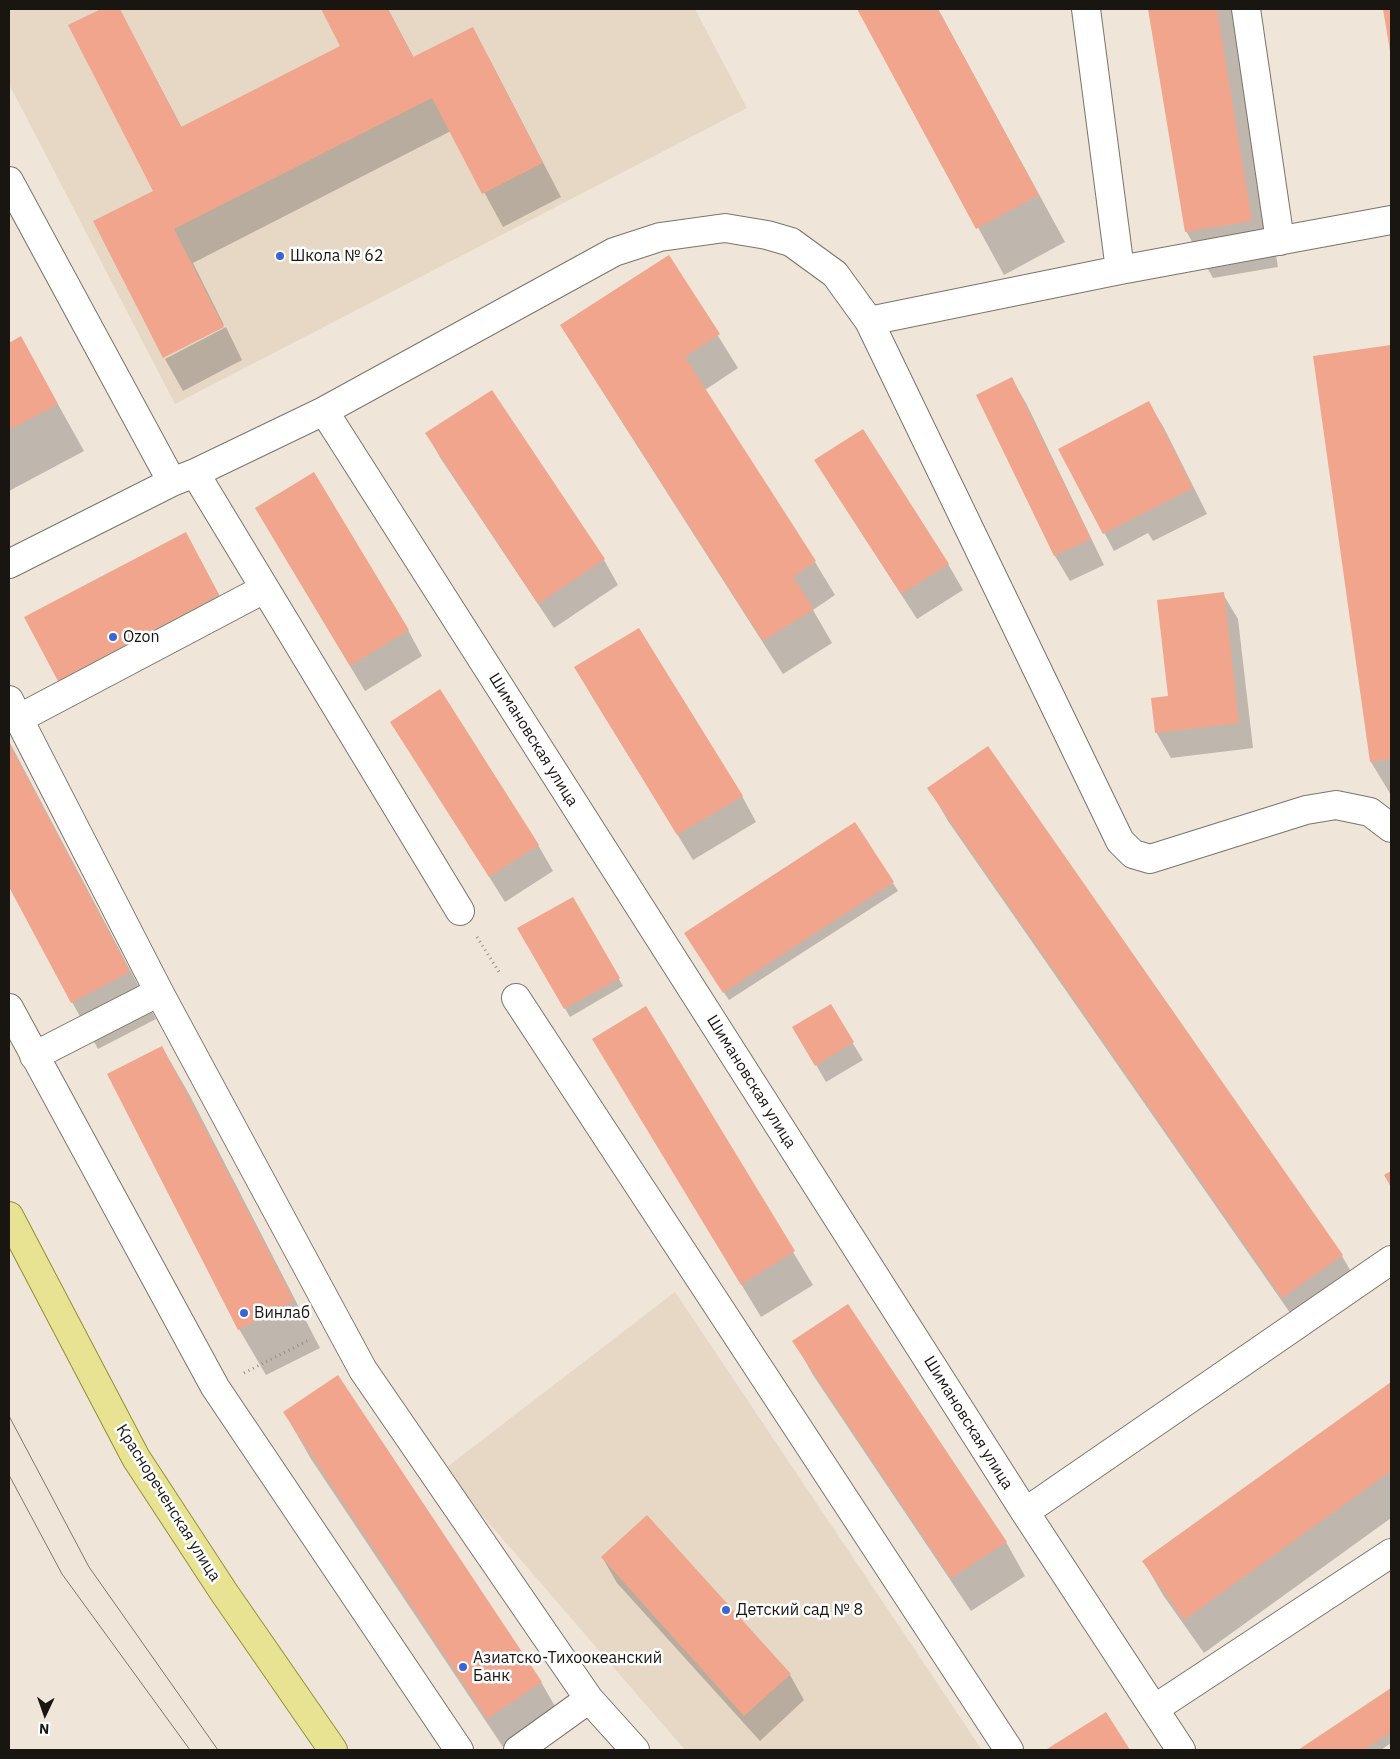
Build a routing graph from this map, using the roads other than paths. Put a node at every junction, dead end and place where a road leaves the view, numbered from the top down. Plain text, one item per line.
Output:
1 (1086, 9) edge
2 (1246, 9) edge
3 (9, 181) edge
4 (1391, 220) edge
5 (1280, 241) junction
6 (1120, 270) junction
7 (869, 321) junction
8 (324, 411) junction
9 (184, 477) junction
10 (9, 564) edge
11 (264, 589) junction
12 (14, 710) edge
13 (1391, 828) edge
14 (460, 911) road end
15 (159, 992) junction
16 (516, 998) road end
17 (9, 1008) edge
18 (34, 1056) junction
19 (9, 1216) edge
20 (1391, 1260) edge
21 (1025, 1512) junction
22 (1391, 1553) edge
23 (588, 1699) junction
24 (1154, 1709) junction
25 (333, 1750) edge
26 (460, 1750) edge
27 (518, 1750) edge
28 (635, 1750) edge
29 (1008, 1750) edge
30 (1181, 1750) edge

1 - 6 lane
2 - 5 lane
3 - 9 lane
4 - 5 lane
5 - 6 lane
6 - 7 lane
7 - 8 lane
7 - 13 lane
8 - 9 lane
8 - 21 lane, Шимановская улица
9 - 10 lane
9 - 11 lane
11 - 12 lane
11 - 14 lane
12 - 15 lane
15 - 18 lane
15 - 23 lane
16 - 29 lane
17 - 18 lane
18 - 26 lane
19 - 25 main road, Краснореченская улица
20 - 21 lane
21 - 24 lane, Шимановская улица
22 - 24 lane
23 - 27 lane
23 - 28 lane
24 - 30 lane, Шимановская улица

